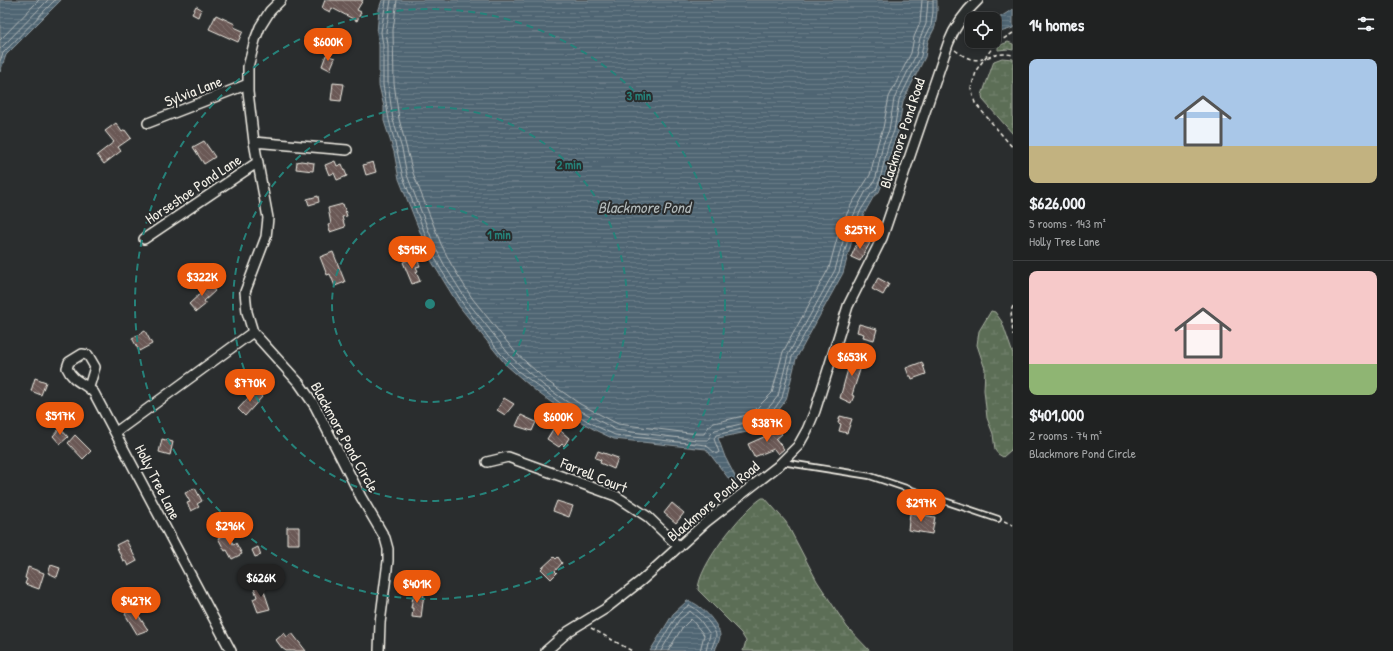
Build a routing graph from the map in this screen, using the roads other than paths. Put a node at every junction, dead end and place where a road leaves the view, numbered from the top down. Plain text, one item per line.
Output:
1 (281, 0) edge
2 (969, 0) edge
3 (978, 0) edge
4 (967, 11) junction
5 (248, 84) junction
6 (148, 123) dead end
7 (254, 142) junction
8 (347, 150) dead end
9 (258, 162) junction
10 (144, 239) dead end
11 (253, 332) junction
12 (89, 387) dead end
13 (116, 432) junction
14 (487, 462) dead end
15 (782, 462) junction
16 (998, 518) road end
17 (679, 547) junction
18 (231, 651) edge
19 (379, 651) edge
20 (546, 651) edge

1 - 5 street, Blackmore Pond Circle
2 - 4 street
3 - 4 street, Blackmore Pond Road
4 - 15 street, Blackmore Pond Road
5 - 6 street, Sylvia Lane
5 - 7 street, Blackmore Pond Circle
7 - 8 street
7 - 9 street, Blackmore Pond Circle
9 - 10 street, Horseshoe Pond Lane
9 - 11 street, Blackmore Pond Circle
11 - 13 street
11 - 19 street, Blackmore Pond Circle
12 - 13 street, Holly Tree Lane
13 - 18 street, Holly Tree Lane
14 - 17 street, Farrell Court
15 - 16 lane
15 - 17 street, Blackmore Pond Road
17 - 20 street, Blackmore Pond Road

